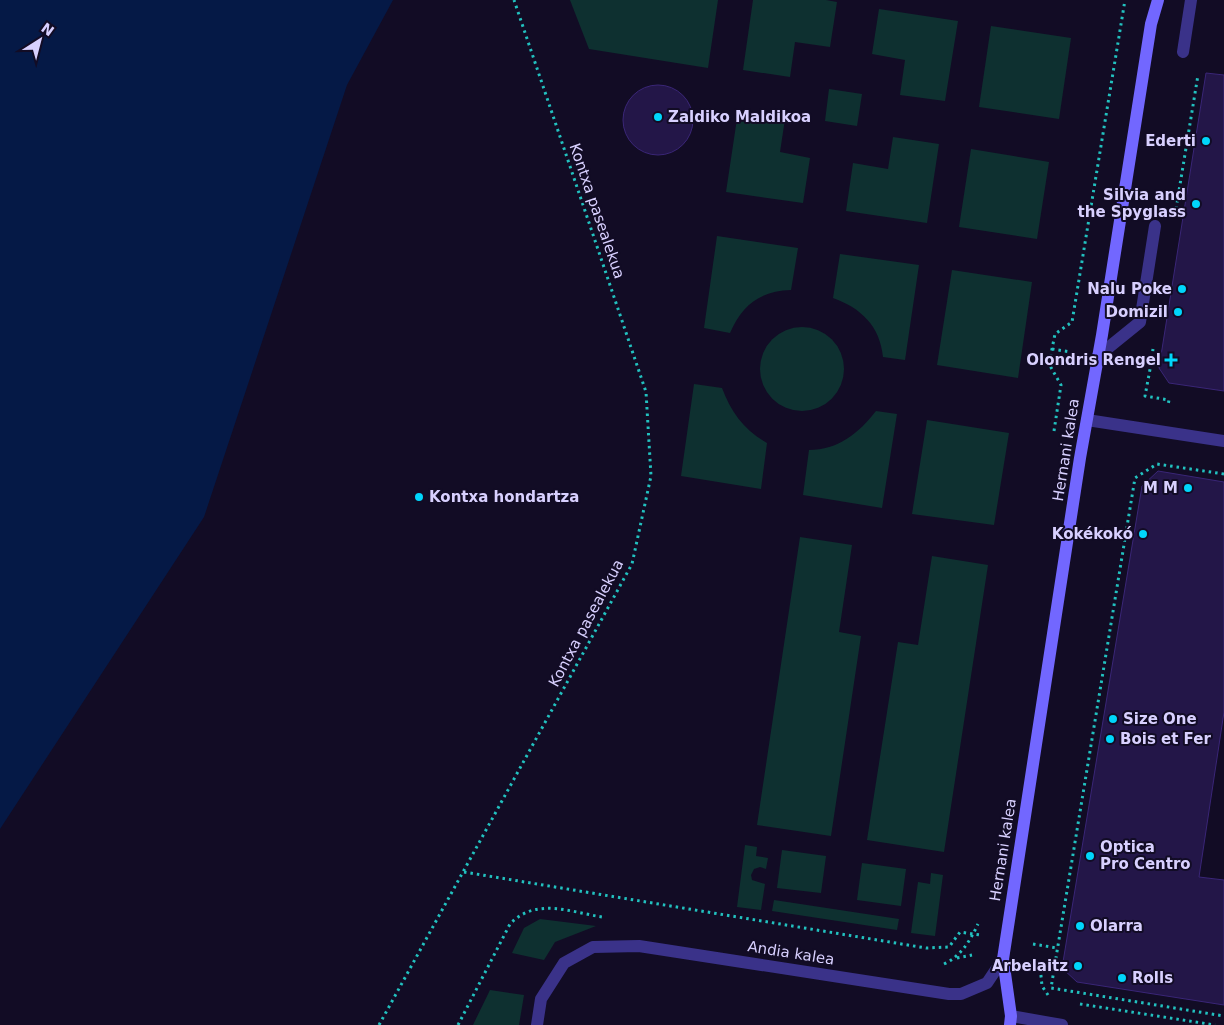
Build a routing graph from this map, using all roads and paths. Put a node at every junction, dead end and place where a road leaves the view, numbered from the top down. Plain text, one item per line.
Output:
1 (514, 0) edge
2 (1125, 0) edge
3 (1158, 0) edge
4 (1191, 0) edge
5 (1182, 52) dead end
6 (1199, 69) dead end
7 (1175, 216) dead end
8 (1155, 226) dead end
9 (1154, 344) dead end
10 (1052, 348) junction
11 (1098, 356) junction
12 (1150, 364) junction
13 (1087, 420) junction
14 (1163, 431) junction
15 (1054, 434) dead end
16 (1224, 441) edge
17 (1224, 474) edge
18 (464, 872) junction
19 (606, 917) dead end
20 (980, 918) dead end
21 (974, 934) junction
22 (1006, 940) junction
23 (1057, 948) junction
24 (1003, 959) junction
25 (939, 966) dead end
26 (1055, 998) dead end
27 (1070, 1002) dead end
28 (1224, 1016) edge
29 (1010, 1021) edge
30 (379, 1025) edge
31 (458, 1025) edge
32 (537, 1025) edge
33 (1062, 1025) edge
34 (1215, 1025) edge

1 - 18 path, Kontxa pasealekua
2 - 10 path
3 - 11 main road, Hernani kalea
4 - 5 street
6 - 7 path
8 - 11 street
9 - 12 path
10 - 11 path
10 - 15 path
11 - 12 path
11 - 13 main road, Hernani kalea
12 - 14 path
13 - 14 street
13 - 22 main road, Hernani kalea
14 - 16 street
17 - 23 path
18 - 21 path
18 - 30 path, Kontxa pasealekua
19 - 31 path
20 - 21 path
21 - 22 path
21 - 25 path
22 - 23 path
22 - 24 main road, Hernani kalea
23 - 28 path
24 - 26 path
24 - 29 main road, Hernani kalea
24 - 32 street, Andia kalea
27 - 34 path
29 - 33 street

